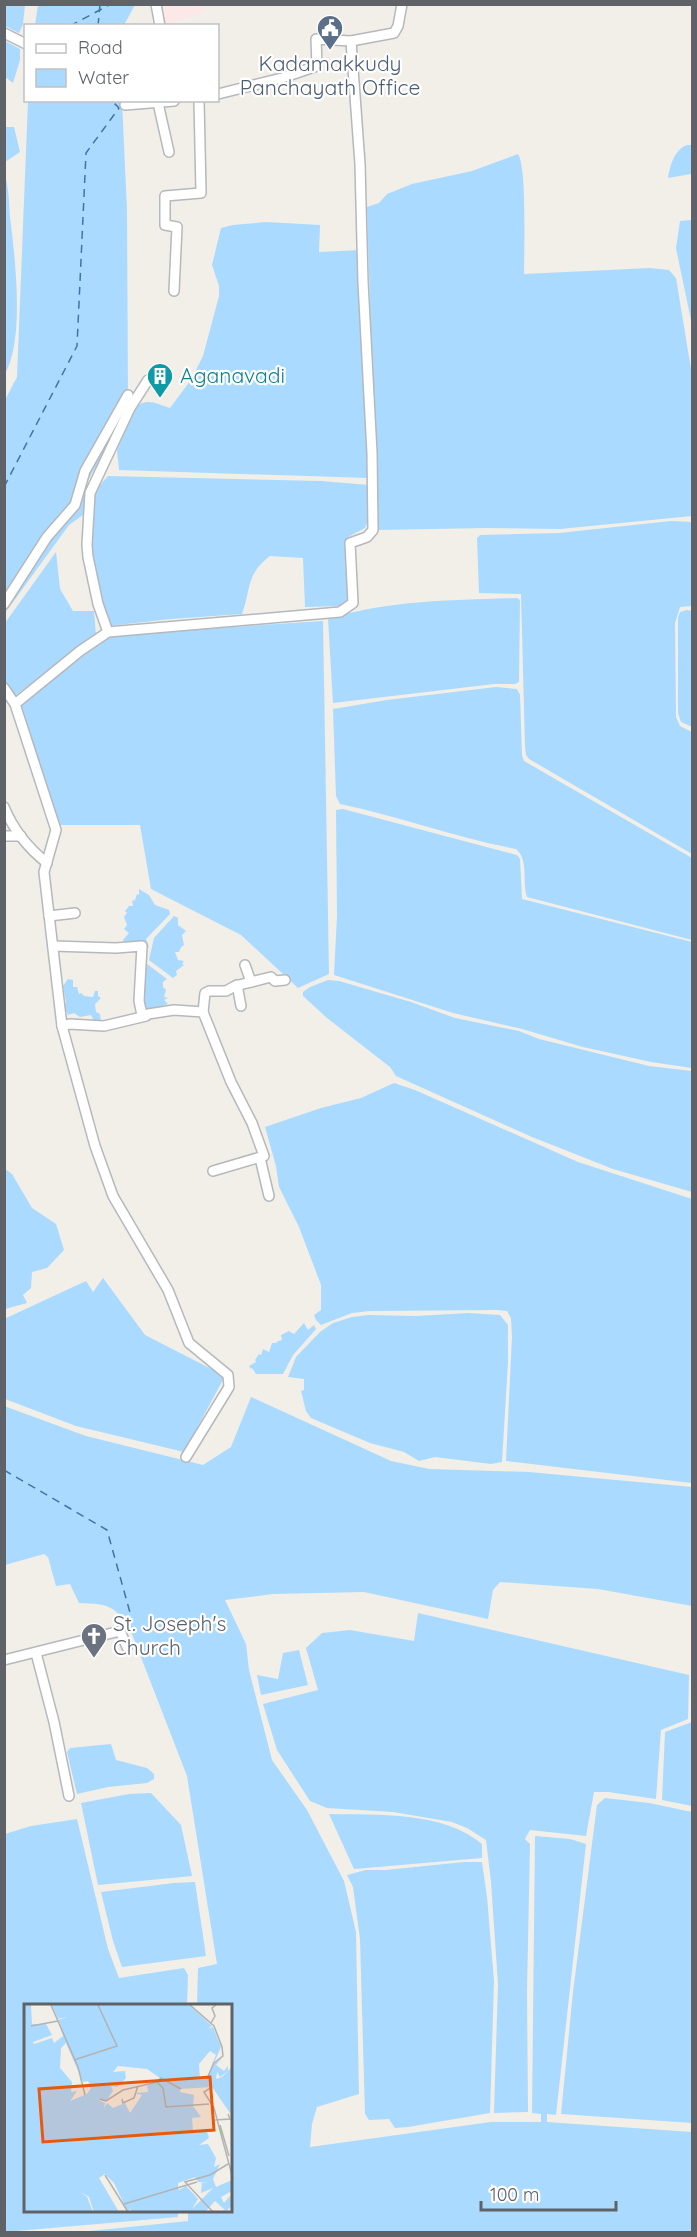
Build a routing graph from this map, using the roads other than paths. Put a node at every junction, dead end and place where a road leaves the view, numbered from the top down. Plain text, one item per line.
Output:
1 (156, 4) edge
2 (402, 4) edge
3 (160, 24) edge
4 (4, 33) edge
5 (351, 41) junction
6 (24, 43) edge
7 (219, 93) edge
8 (166, 102) edge
9 (199, 102) edge
10 (158, 103) junction
11 (125, 105) dead end
12 (169, 152) dead end
13 (174, 291) dead end
14 (148, 380) dead end
15 (128, 395) dead end
16 (4, 604) edge
17 (108, 632) junction
18 (4, 688) edge
19 (15, 704) junction
20 (4, 807) edge
21 (4, 836) edge
22 (21, 837) junction
23 (47, 863) junction
24 (75, 913) dead end
25 (49, 916) junction
26 (53, 946) junction
27 (244, 965) dead end
28 (285, 980) dead end
29 (250, 982) junction
30 (237, 985) junction
31 (241, 1006) dead end
32 (204, 1012) junction
33 (146, 1016) junction
34 (62, 1026) junction
35 (260, 1158) junction
36 (213, 1171) dead end
37 (269, 1196) dead end
38 (186, 1457) dead end
39 (127, 1647) dead end
40 (36, 1653) junction
41 (4, 1660) edge
42 (69, 1796) dead end

1 - 3 street
2 - 5 street
4 - 6 street
5 - 7 street
5 - 17 street
8 - 10 street
9 - 13 street
10 - 11 street
10 - 12 street
14 - 17 street
15 - 16 street
17 - 19 street
18 - 19 street
19 - 23 street
20 - 22 street
21 - 22 street
22 - 23 street
23 - 25 street
24 - 25 street
25 - 26 street
26 - 33 street
26 - 34 street
27 - 29 street
28 - 29 street
29 - 30 street
30 - 31 street
30 - 32 street
32 - 33 street
32 - 35 street
33 - 34 street
34 - 38 street
35 - 36 street
35 - 37 street
39 - 40 street
40 - 41 street
40 - 42 street

